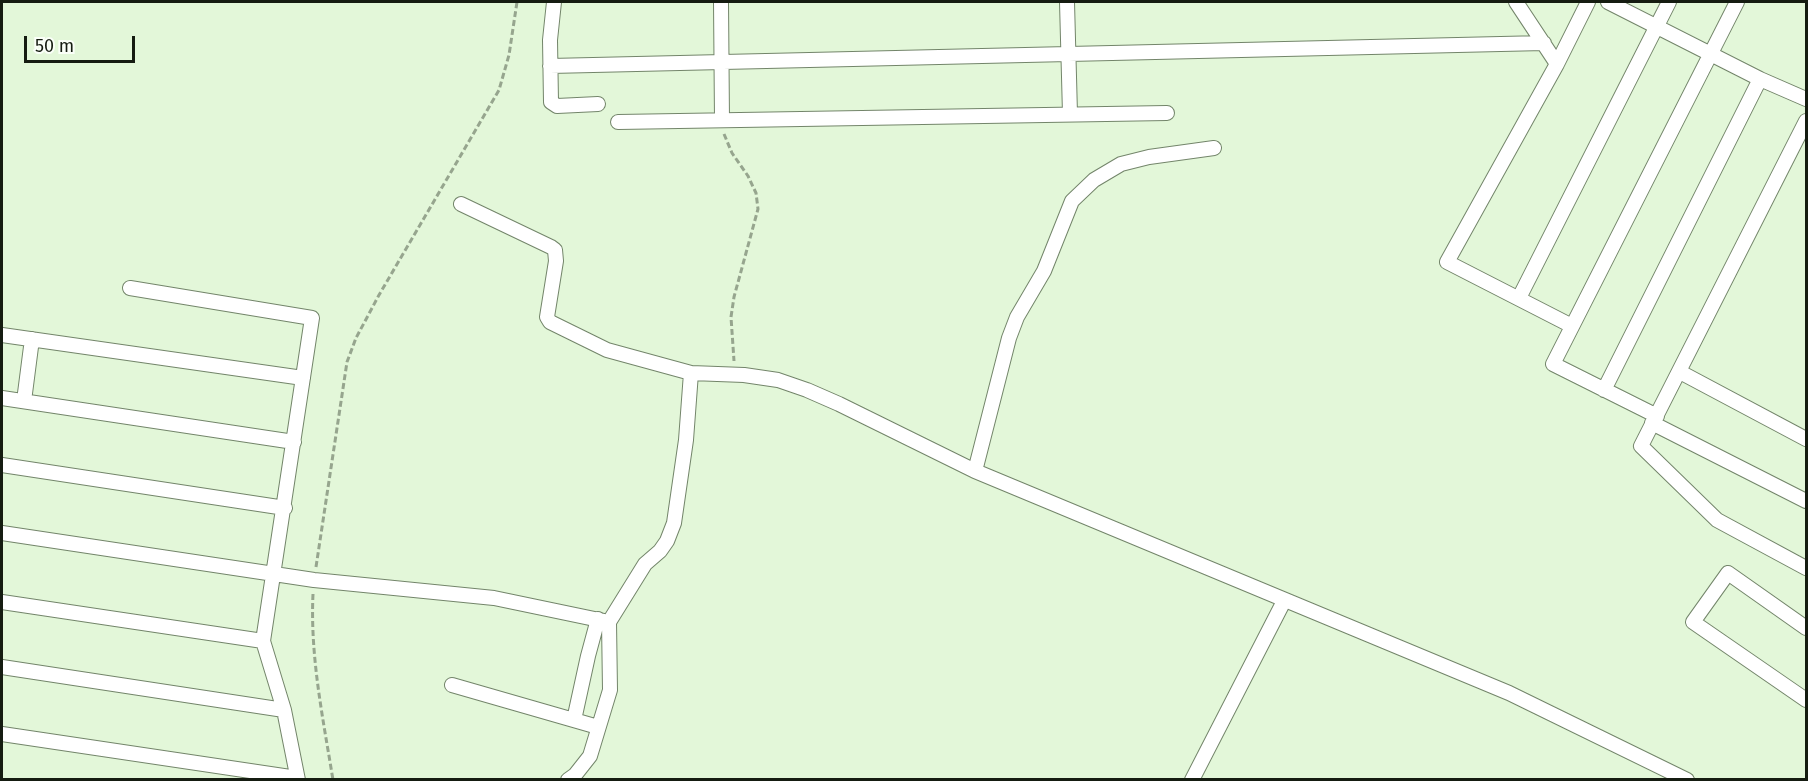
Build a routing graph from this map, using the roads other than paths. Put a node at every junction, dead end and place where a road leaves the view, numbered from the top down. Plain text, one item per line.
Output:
1 (554, 2) edge
2 (721, 2) edge
3 (1067, 2) edge
4 (1516, 2) edge
5 (1588, 2) edge
6 (1608, 2) edge
7 (1669, 2) edge
8 (1737, 2) edge
9 (1656, 27) junction
10 (1544, 43) junction
11 (1068, 54) junction
12 (1710, 54) junction
13 (722, 62) junction
14 (1557, 63) junction
15 (550, 66) junction
16 (1760, 79) junction
17 (1806, 99) edge
18 (598, 104) dead end
19 (1167, 112) dead end
20 (1070, 114) junction
21 (722, 120) junction
22 (1806, 121) edge
23 (618, 122) dead end
24 (1214, 148) dead end
25 (461, 204) dead end
26 (130, 288) dead end
27 (1519, 298) junction
28 (1572, 326) junction
29 (2, 335) edge
30 (32, 339) junction
31 (1680, 372) junction
32 (691, 373) junction
33 (303, 378) junction
34 (1604, 390) junction
35 (2, 398) edge
36 (24, 401) junction
37 (1654, 420) junction
38 (1806, 439) edge
39 (294, 442) junction
40 (2, 465) edge
41 (975, 471) junction
42 (1806, 501) edge
43 (285, 508) junction
44 (2, 533) edge
45 (1806, 568) edge
46 (274, 573) junction
47 (1284, 601) junction
48 (2, 602) edge
49 (1806, 609) edge
50 (604, 621) junction
51 (1803, 626) edge
52 (263, 641) junction
53 (2, 667) edge
54 (452, 685) dead end
55 (1806, 699) edge
56 (284, 710) junction
57 (574, 720) junction
58 (598, 728) junction
59 (2, 734) edge
60 (297, 779) edge
61 (568, 780) edge
62 (1192, 780) edge
63 (1687, 780) edge

1 - 15 street
2 - 13 street
3 - 11 street
4 - 10 street
5 - 14 street
6 - 9 street
7 - 9 street
8 - 12 street
9 - 12 street
9 - 27 street
10 - 11 street
10 - 14 street
11 - 13 street
11 - 20 street
12 - 16 street
12 - 28 street
13 - 15 street
13 - 21 street
14 - 27 street
15 - 18 street
16 - 17 street
16 - 34 street
19 - 20 street
20 - 21 street
21 - 23 street
22 - 31 street
24 - 41 street
25 - 32 street
26 - 33 street
27 - 28 street
28 - 34 street
29 - 30 street
30 - 33 street
30 - 36 street
31 - 37 street
31 - 38 street
32 - 41 street
32 - 50 street
33 - 39 street
34 - 37 street
35 - 36 street
36 - 39 street
37 - 42 street
37 - 45 street
39 - 43 street
40 - 43 street
41 - 47 street
43 - 46 street
44 - 46 street
46 - 50 street
46 - 52 street
47 - 62 street
47 - 63 street
48 - 52 street
49 - 51 street
50 - 57 street
50 - 58 street
51 - 55 street
52 - 56 street
53 - 56 street
54 - 57 street
56 - 60 street
57 - 58 street
58 - 61 street
59 - 60 street

